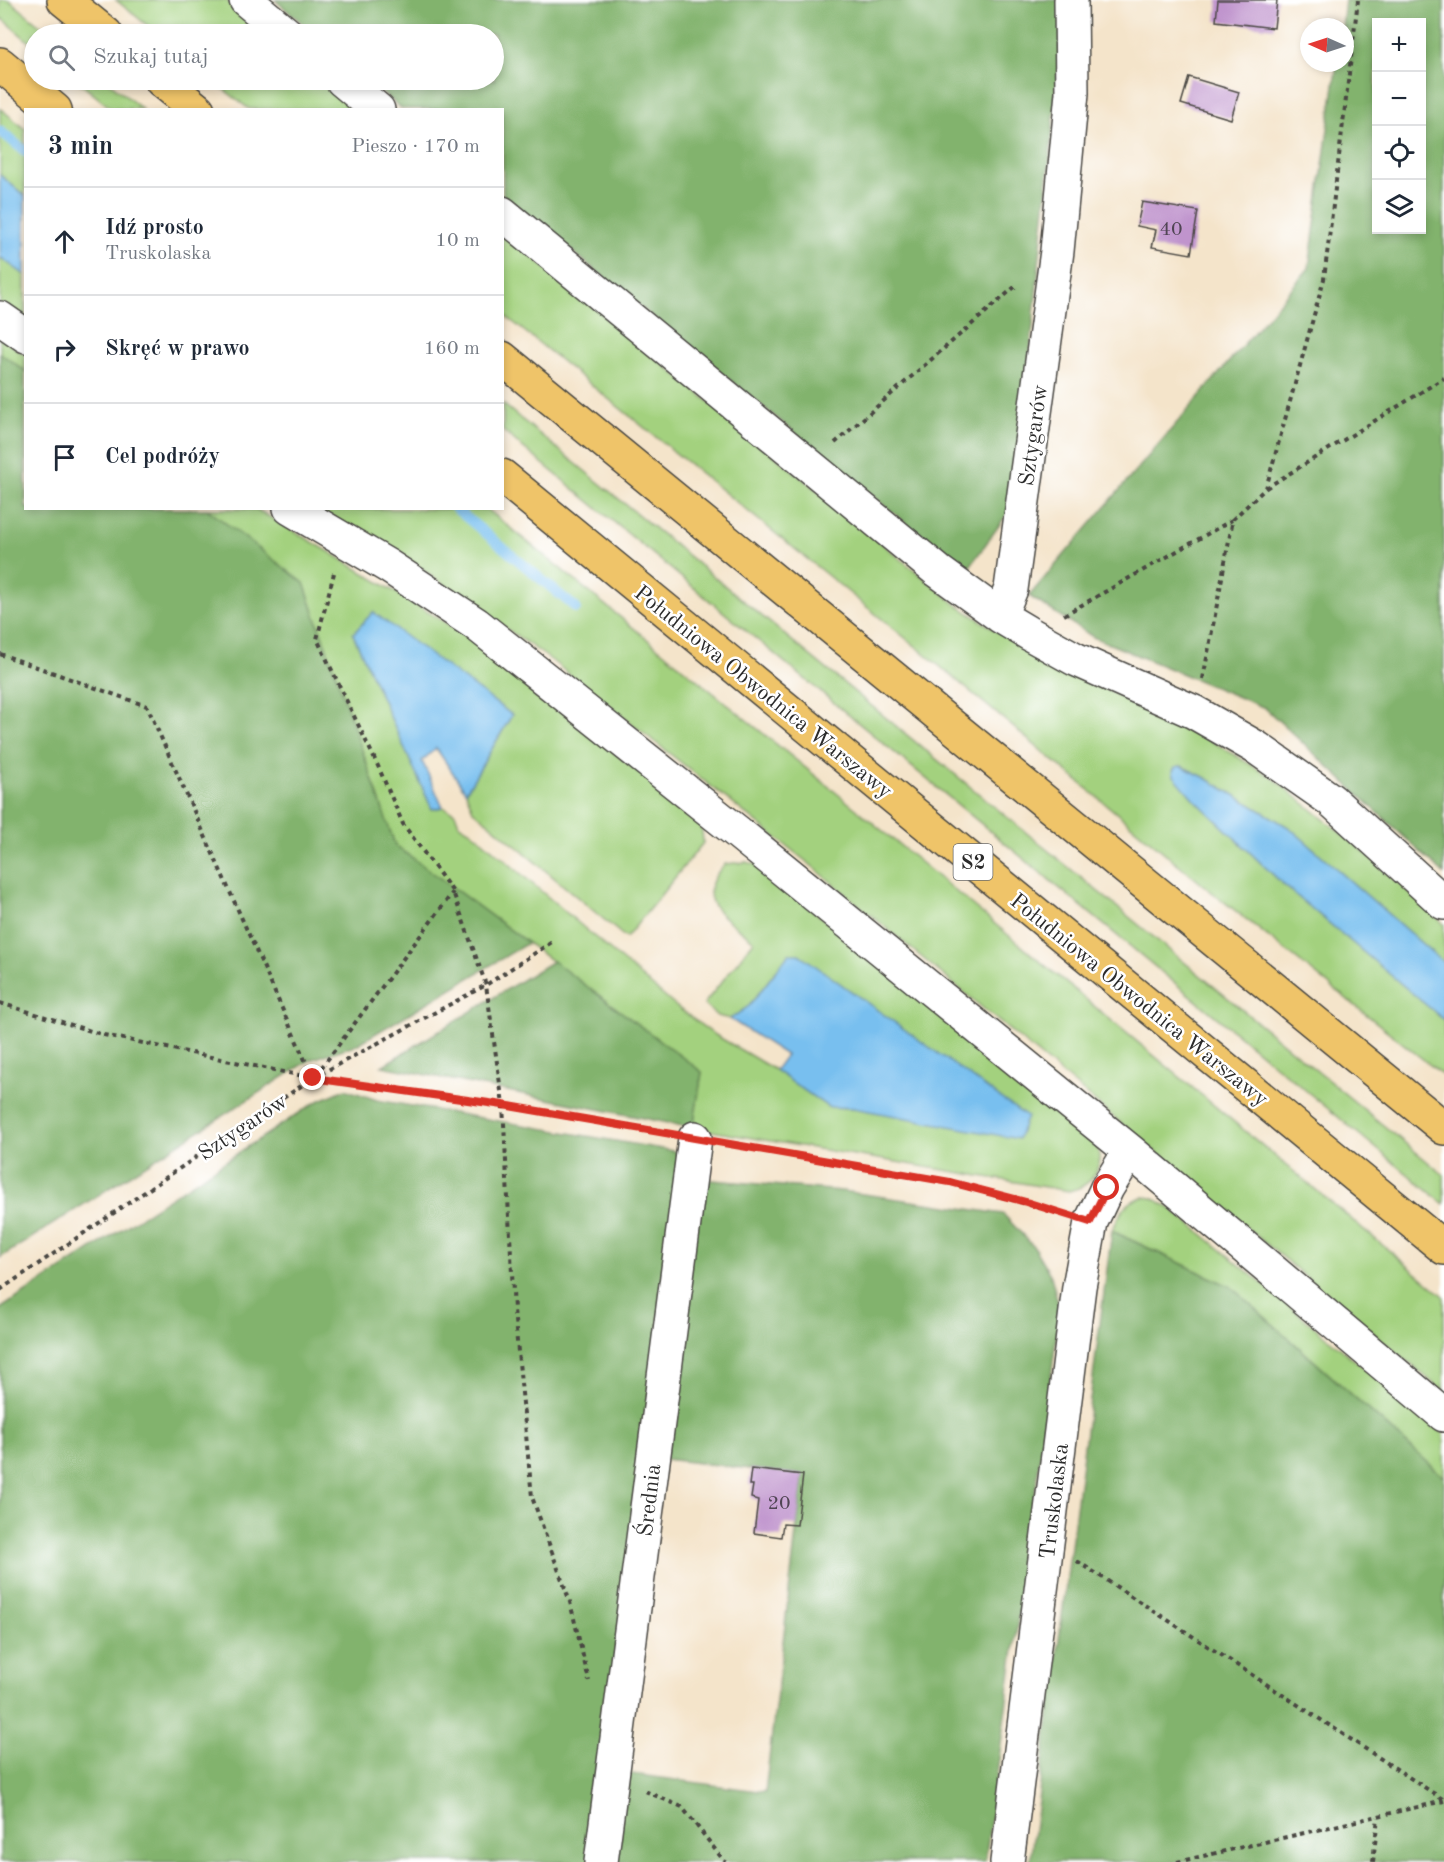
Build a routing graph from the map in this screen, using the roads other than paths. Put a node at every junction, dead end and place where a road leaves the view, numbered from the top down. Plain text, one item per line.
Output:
1 (64, 0) edge
2 (246, 0) edge
3 (1071, 0) edge
4 (94, 24) edge
5 (275, 24) edge
6 (0, 64) edge
7 (24, 84) edge
8 (31, 90) edge
9 (173, 90) edge
10 (354, 90) edge
11 (53, 108) edge
12 (196, 108) edge
13 (376, 108) edge
14 (504, 215) edge
15 (0, 318) edge
16 (24, 335) edge
17 (504, 360) edge
18 (504, 478) edge
19 (293, 510) edge
20 (1000, 616) junction
21 (1444, 903) edge
22 (1444, 1128) edge
23 (695, 1138) road end
24 (1130, 1151) junction
25 (1444, 1248) edge
26 (1444, 1414) edge
27 (601, 1862) edge
28 (1007, 1862) edge

1 - 4 highway
2 - 5 street
3 - 20 street, Sztygarów
6 - 7 highway
8 - 11 highway
9 - 12 highway
10 - 13 street
14 - 20 street
15 - 16 street
17 - 22 highway
18 - 25 highway, Południowa Obwodnica Warszawy / S2
19 - 24 street
20 - 21 street
23 - 27 street, Średnia
24 - 26 street
24 - 28 street, Truskolaska

